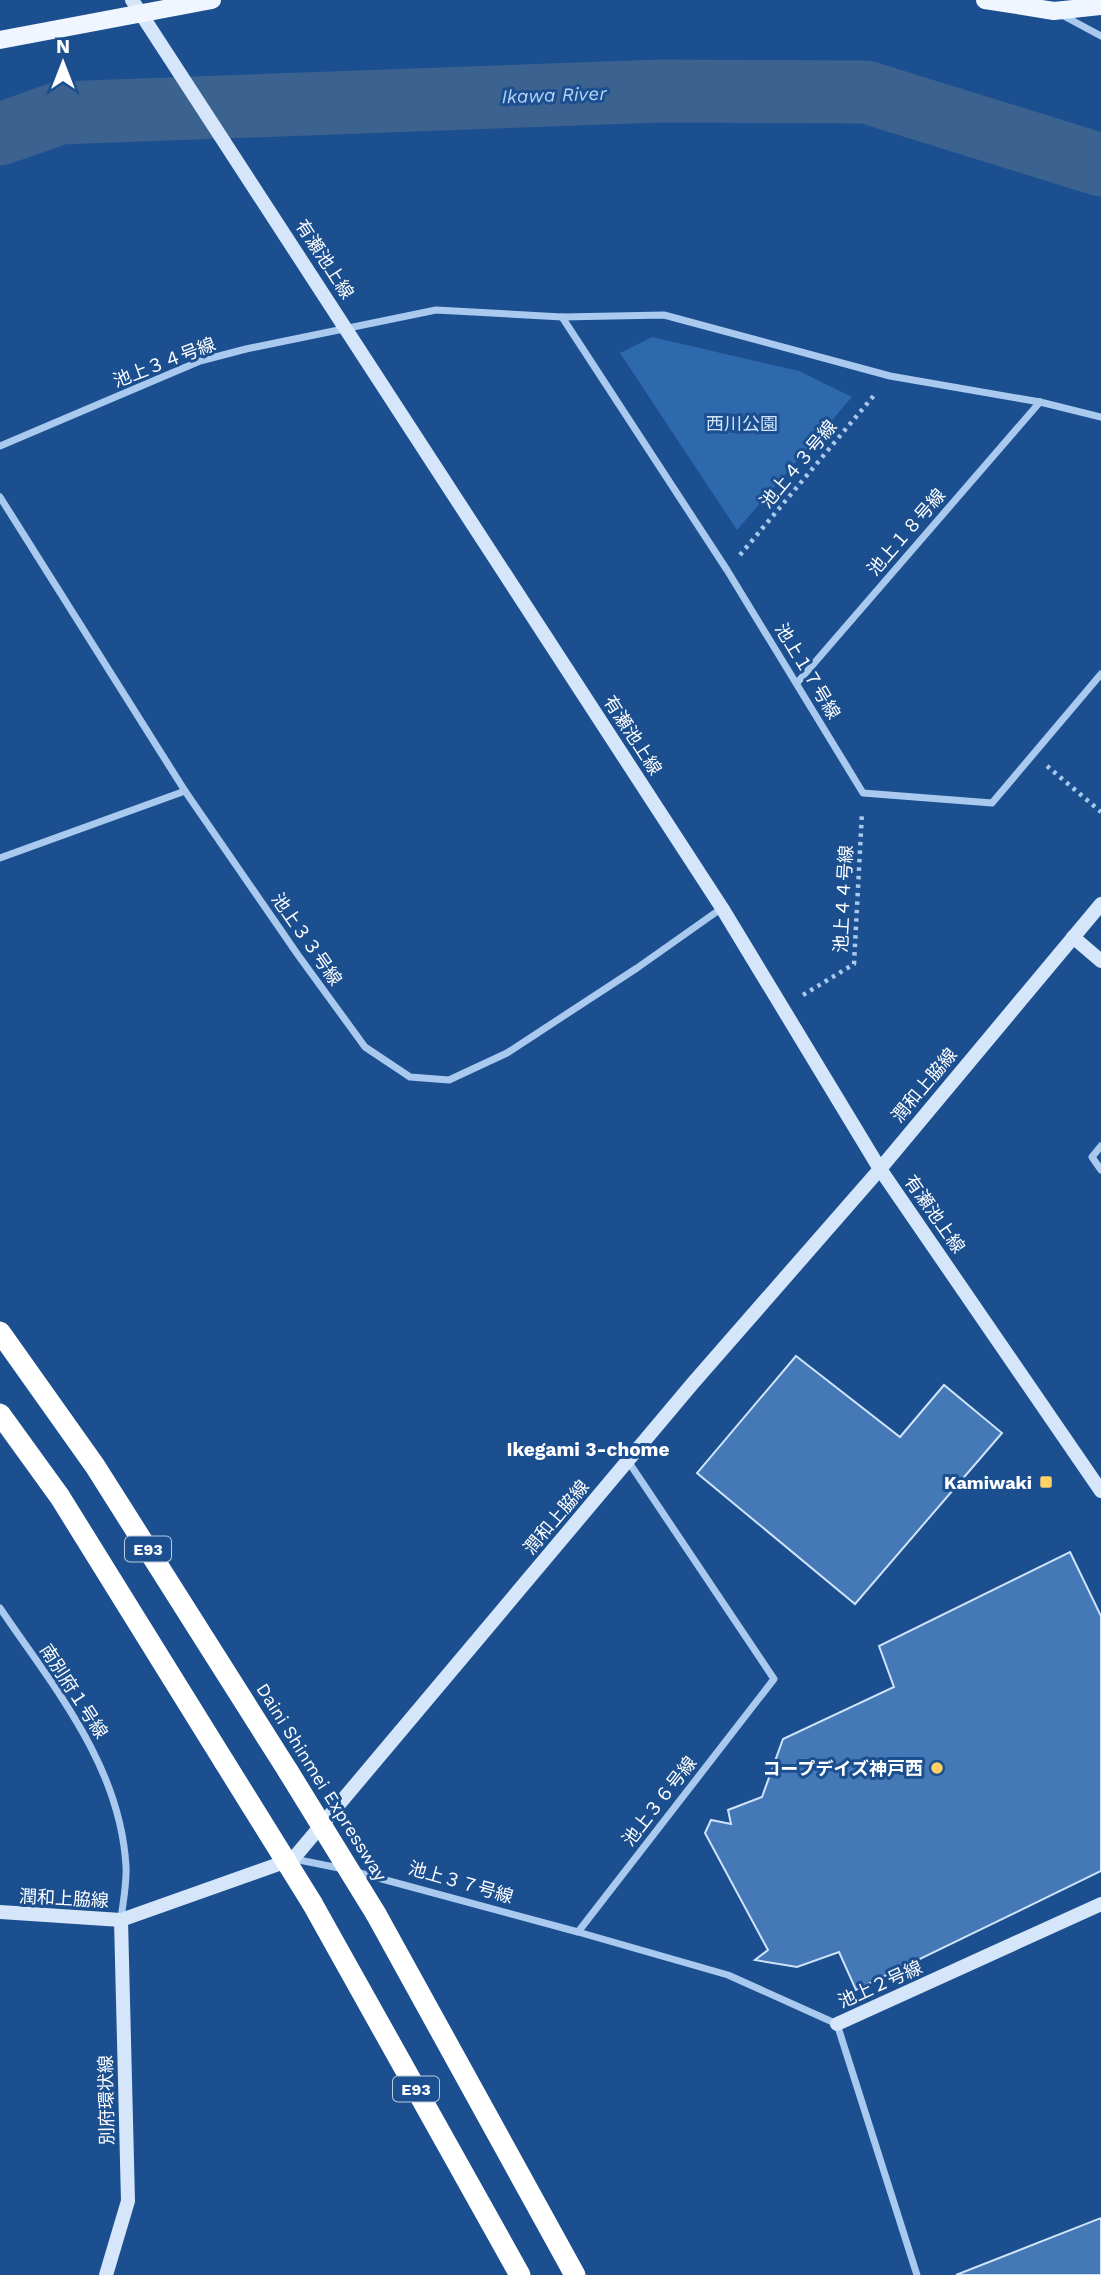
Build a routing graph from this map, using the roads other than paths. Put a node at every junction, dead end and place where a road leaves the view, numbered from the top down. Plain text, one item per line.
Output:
1 (132, 0) edge
2 (212, 0) edge
3 (985, 0) edge
4 (1101, 6) edge
5 (1054, 11) junction
6 (144, 14) junction
7 (1101, 36) edge
8 (0, 40) edge
9 (562, 317) junction
10 (347, 329) junction
11 (1040, 402) junction
12 (1101, 417) edge
13 (0, 446) edge
14 (0, 497) edge
15 (1101, 674) edge
16 (797, 683) junction
17 (185, 791) junction
18 (0, 858) edge
19 (1101, 904) edge
20 (722, 908) junction
21 (1073, 937) junction
22 (1101, 961) edge
23 (1101, 1146) edge
24 (880, 1169) junction
25 (1101, 1170) edge
26 (0, 1332) edge
27 (0, 1414) edge
28 (628, 1461) junction
29 (1101, 1491) edge
30 (0, 1608) edge
31 (293, 1859) junction
32 (1101, 1904) edge
33 (0, 1912) edge
34 (121, 1920) junction
35 (578, 1932) junction
36 (837, 2024) junction
37 (106, 2275) edge
38 (520, 2275) edge
39 (575, 2275) edge
40 (917, 2275) edge

1 - 6 street, 有瀬池上線
2 - 6 main road
3 - 5 main road
4 - 5 main road
5 - 7 street
6 - 8 main road
6 - 10 street, 有瀬池上線
9 - 10 street, 池上３４号線
9 - 11 street, 池上３４号線
9 - 16 street, 池上１７号線
10 - 13 street, 池上３４号線
10 - 20 street, 有瀬池上線
11 - 12 street, 池上３４号線
11 - 16 street, 池上１８号線
14 - 17 street, 池上３３号線
15 - 16 street, 池上１７号線
17 - 18 street
17 - 20 street, 池上３３号線
19 - 21 street, 潤和上脇線
20 - 24 street, 有瀬池上線
21 - 22 street
21 - 24 street, 潤和上脇線
23 - 25 street
24 - 28 street, 潤和上脇線
24 - 29 street, 有瀬池上線
26 - 39 highway, Daini Shinmei Expressway / E93, bridge
27 - 38 highway, E93, bridge
28 - 31 street, 潤和上脇線
28 - 35 street, 池上３６号線
30 - 34 street, 南別府１号線
31 - 34 street, 潤和上脇線
31 - 35 street, 池上３７号線
32 - 36 street, 池上２号線
33 - 34 street, 潤和上脇線
34 - 37 street, 別府環状線
35 - 36 street
36 - 40 street, 池上２号線

